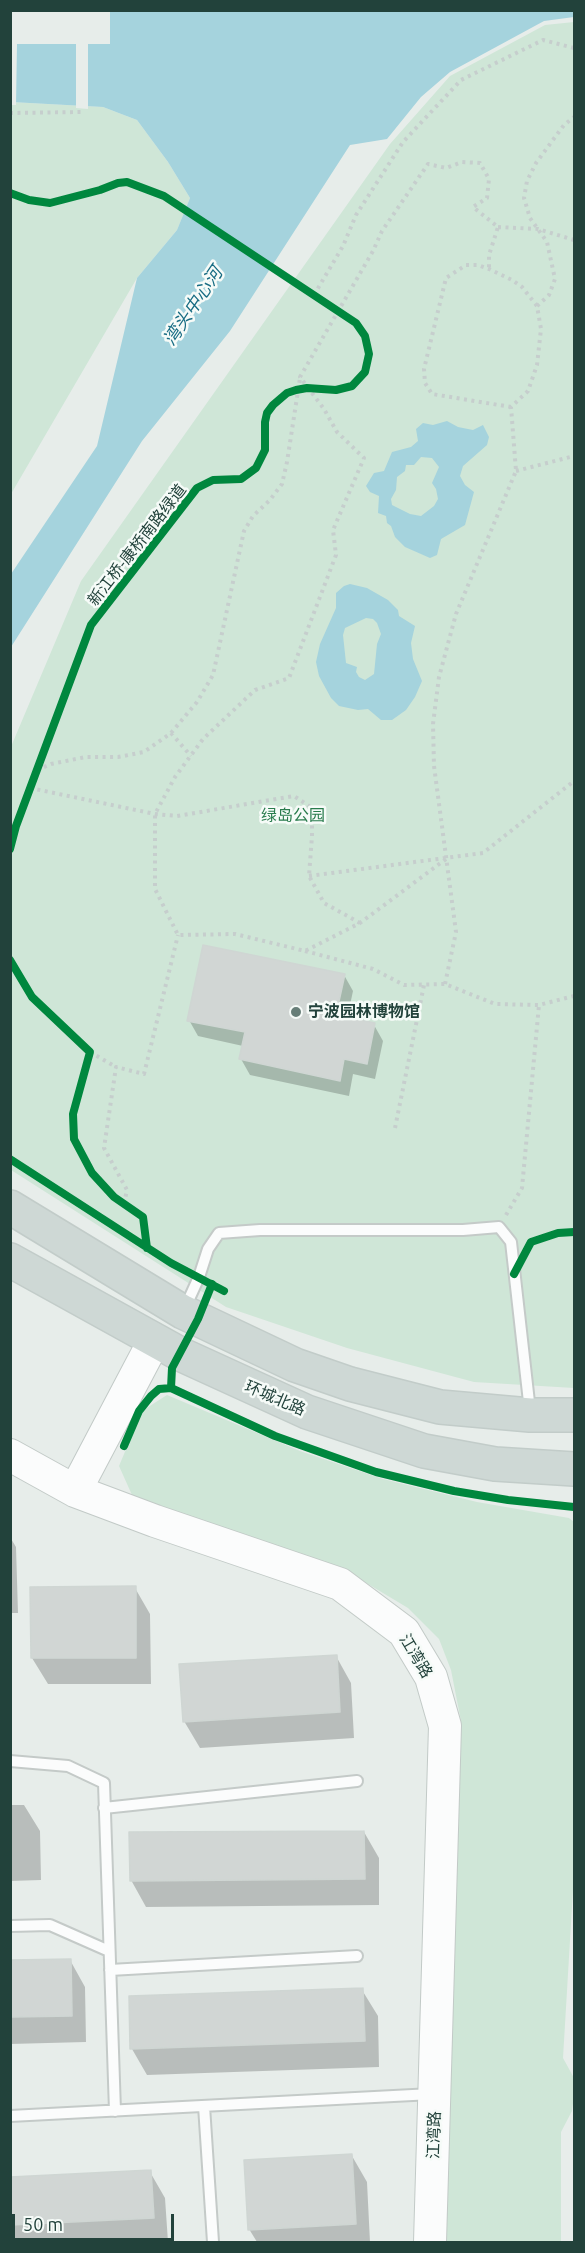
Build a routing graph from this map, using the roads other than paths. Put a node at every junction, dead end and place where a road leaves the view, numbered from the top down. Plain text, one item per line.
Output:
1 (10, 1207) edge
2 (10, 1260) edge
3 (183, 1311) junction
4 (154, 1341) junction
5 (530, 1414) junction
6 (574, 1415) edge
7 (10, 1455) edge
8 (569, 1469) edge
9 (75, 1491) junction
10 (10, 1761) edge
11 (357, 1781) dead end
12 (104, 1808) junction
13 (10, 1926) edge
14 (109, 1951) junction
15 (357, 1956) dead end
16 (110, 1970) junction
17 (435, 2093) junction
18 (204, 2106) junction
19 (115, 2111) junction
20 (10, 2116) edge
21 (213, 2242) edge
22 (430, 2242) edge

1 - 3 main road
2 - 4 main road, 环城北路
3 - 5 main road
3 - 5 lane
4 - 8 main road, 环城北路
4 - 9 street
5 - 6 main road
7 - 9 street, 江湾路
9 - 17 street, 江湾路
10 - 12 lane
11 - 12 lane
12 - 14 lane
13 - 14 lane
14 - 16 lane
15 - 16 lane
16 - 19 lane
17 - 18 lane
17 - 22 street, 江湾路
18 - 19 lane
18 - 21 lane
19 - 20 lane

